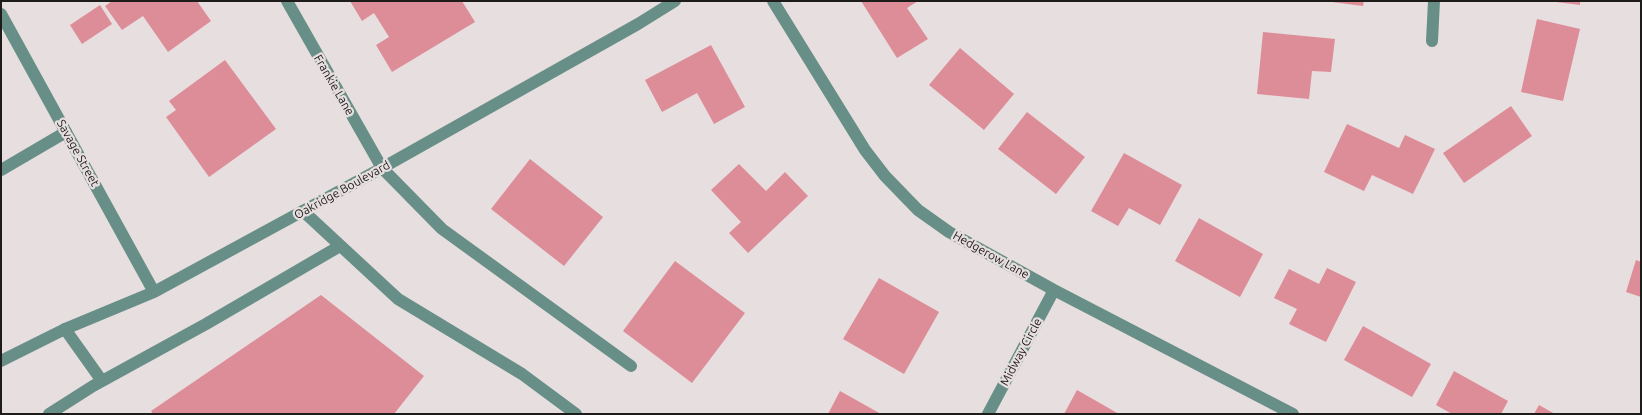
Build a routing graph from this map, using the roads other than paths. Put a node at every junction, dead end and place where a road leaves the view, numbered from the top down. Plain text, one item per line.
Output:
1 (287, 1) edge
2 (675, 1) edge
3 (773, 1) edge
4 (1434, 1) edge
5 (1, 14) edge
6 (1432, 41) dead end
7 (66, 132) junction
8 (382, 168) junction
9 (1, 170) edge
10 (303, 211) junction
11 (340, 246) junction
12 (1054, 290) junction
13 (154, 292) junction
14 (65, 329) junction
15 (1, 361) edge
16 (631, 366) dead end
17 (102, 381) junction
18 (49, 414) edge
19 (576, 414) edge
20 (988, 414) edge
21 (1293, 414) edge

1 - 8 street, Frankie Lane
2 - 8 street, Oakridge Boulevard
3 - 12 street, Hedgerow Lane
4 - 6 street
5 - 7 street, Savage Street
7 - 9 street
7 - 13 street, Savage Street
8 - 10 street, Oakridge Boulevard
8 - 16 street, Frankie Lane
10 - 11 street
10 - 13 street, Oakridge Boulevard
11 - 17 street
11 - 19 street
12 - 20 street, Midway Circle
12 - 21 street, Hedgerow Lane
13 - 14 street, Oakridge Boulevard
14 - 15 street, Oakridge Boulevard
14 - 17 street
17 - 18 street

